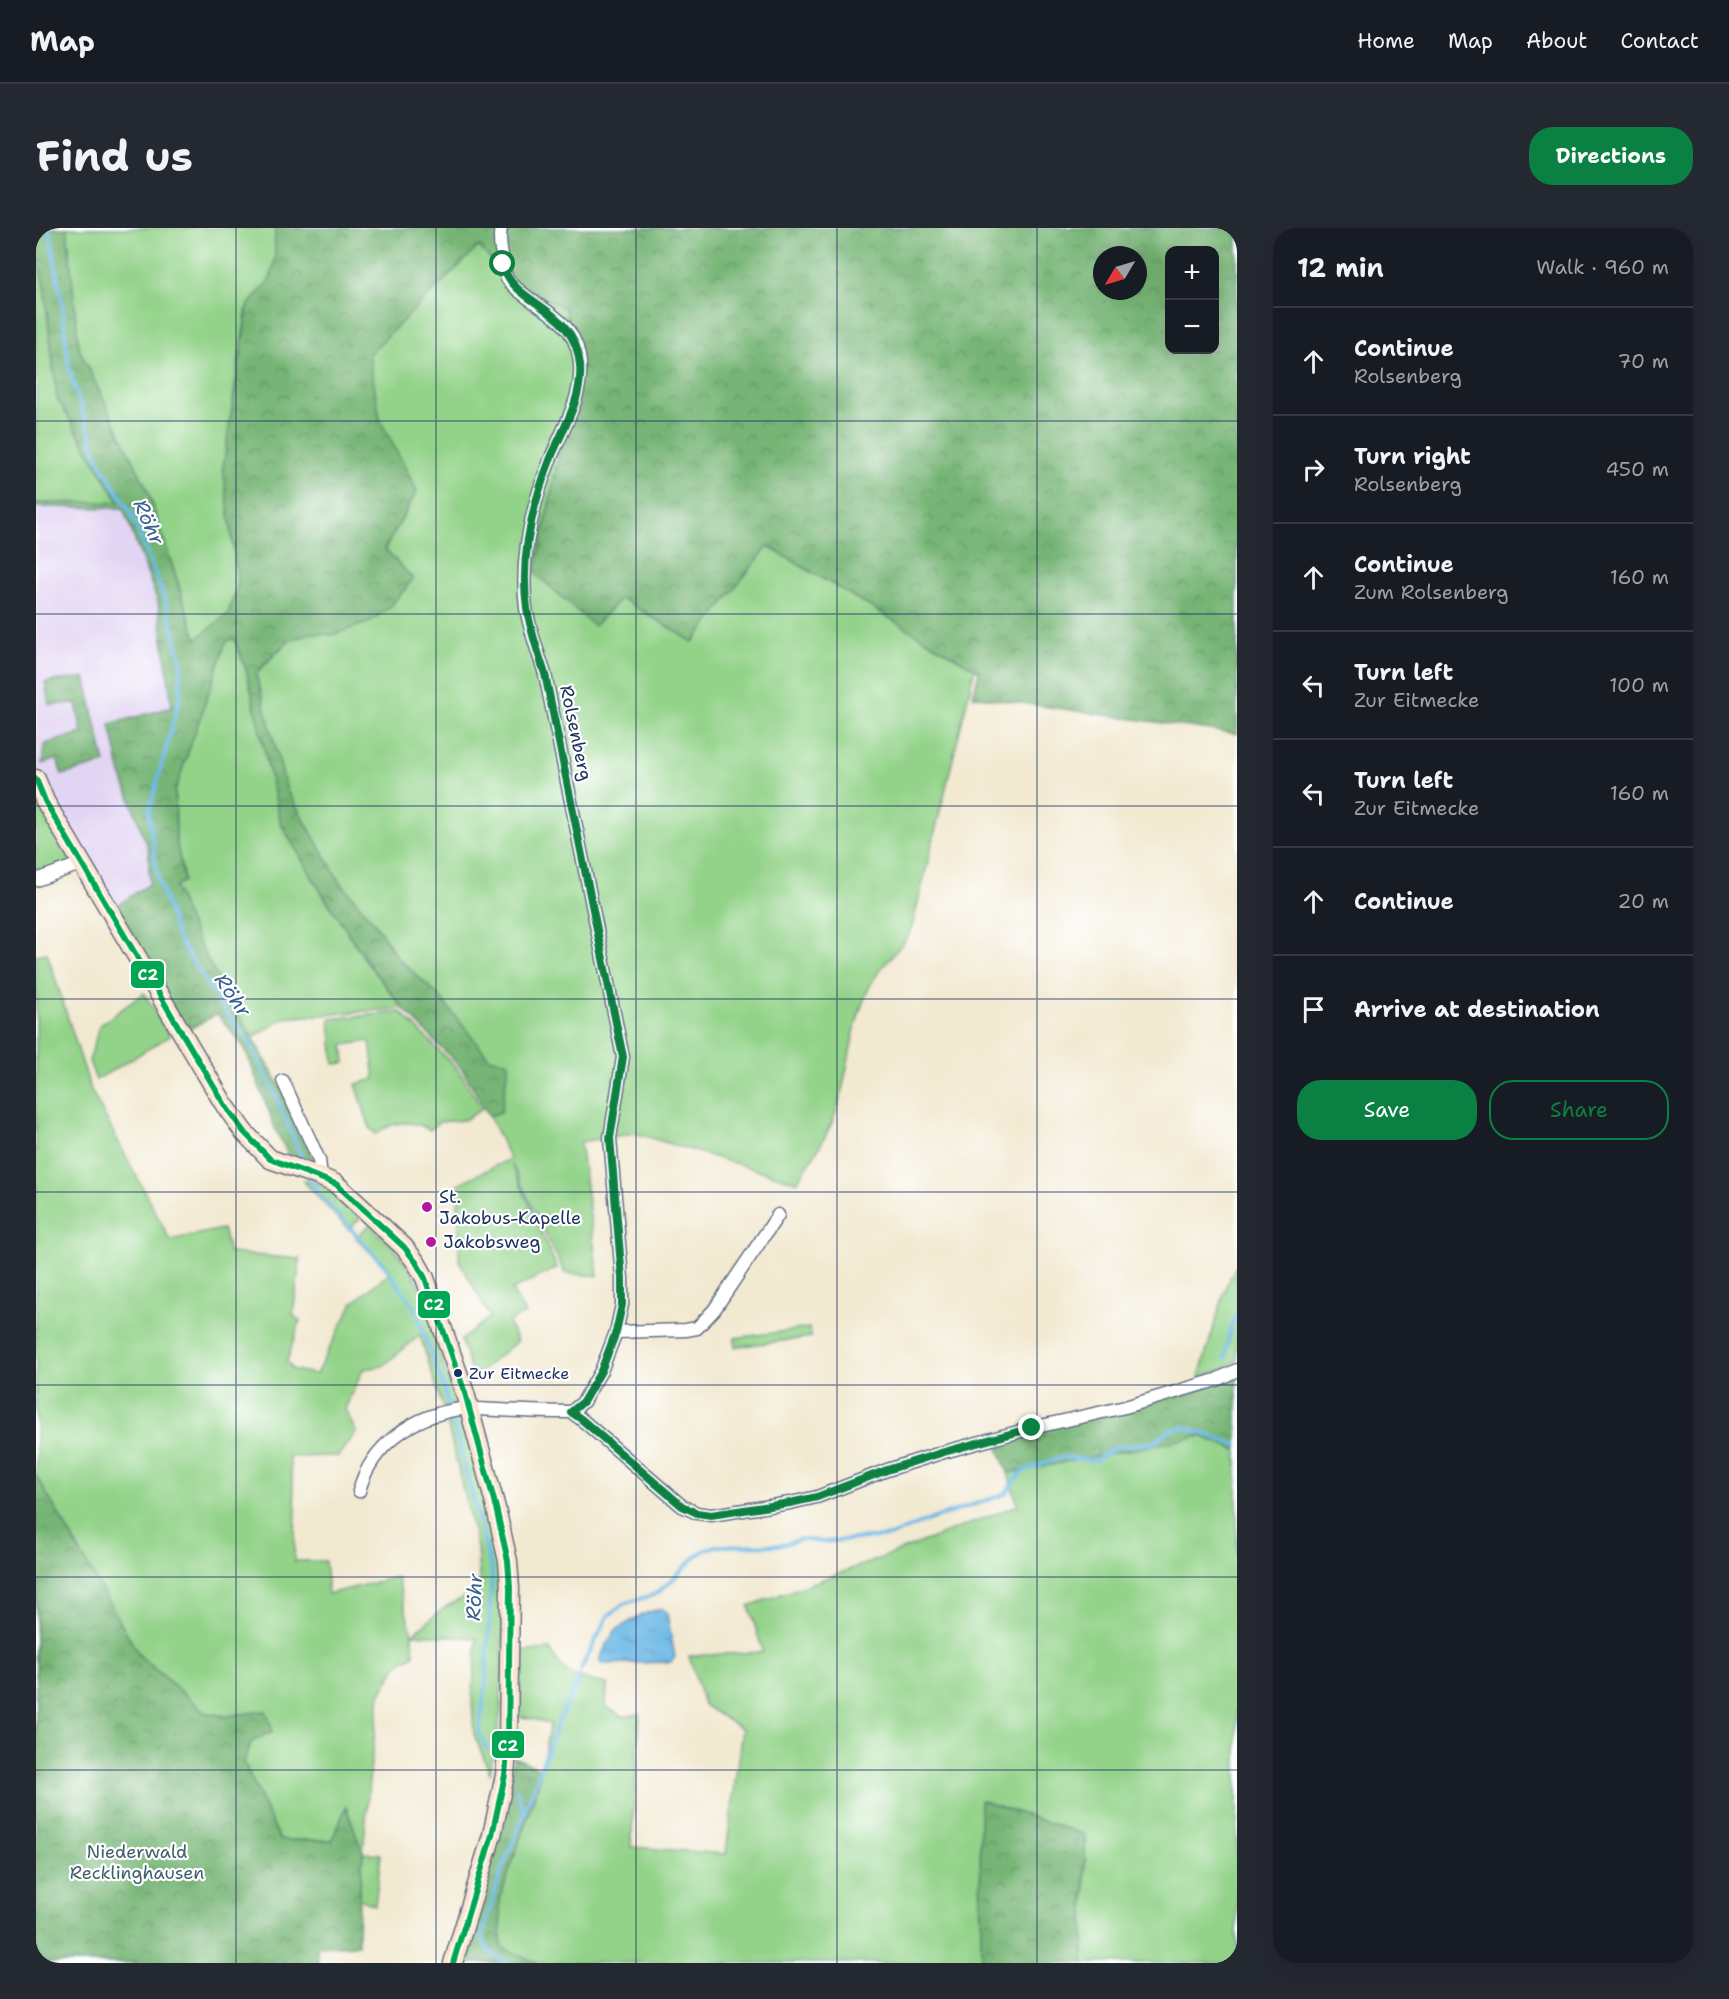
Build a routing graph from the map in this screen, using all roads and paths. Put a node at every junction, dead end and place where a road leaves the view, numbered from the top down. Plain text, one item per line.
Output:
1 (501, 228) edge
2 (36, 779) edge
3 (83, 863) junction
4 (36, 880) edge
5 (283, 1081) dead end
6 (317, 1175) junction
7 (778, 1215) dead end
8 (616, 1332) junction
9 (1237, 1370) edge
10 (465, 1409) junction
11 (571, 1412) junction
12 (359, 1491) dead end
13 (453, 1963) edge

1 - 8 street, Rolsenberg
2 - 3 main road
3 - 4 street
3 - 6 main road
5 - 6 street
6 - 10 main road
7 - 8 street
8 - 11 street, Rolsenberg
9 - 11 street
10 - 11 street
10 - 12 street
10 - 13 main road

